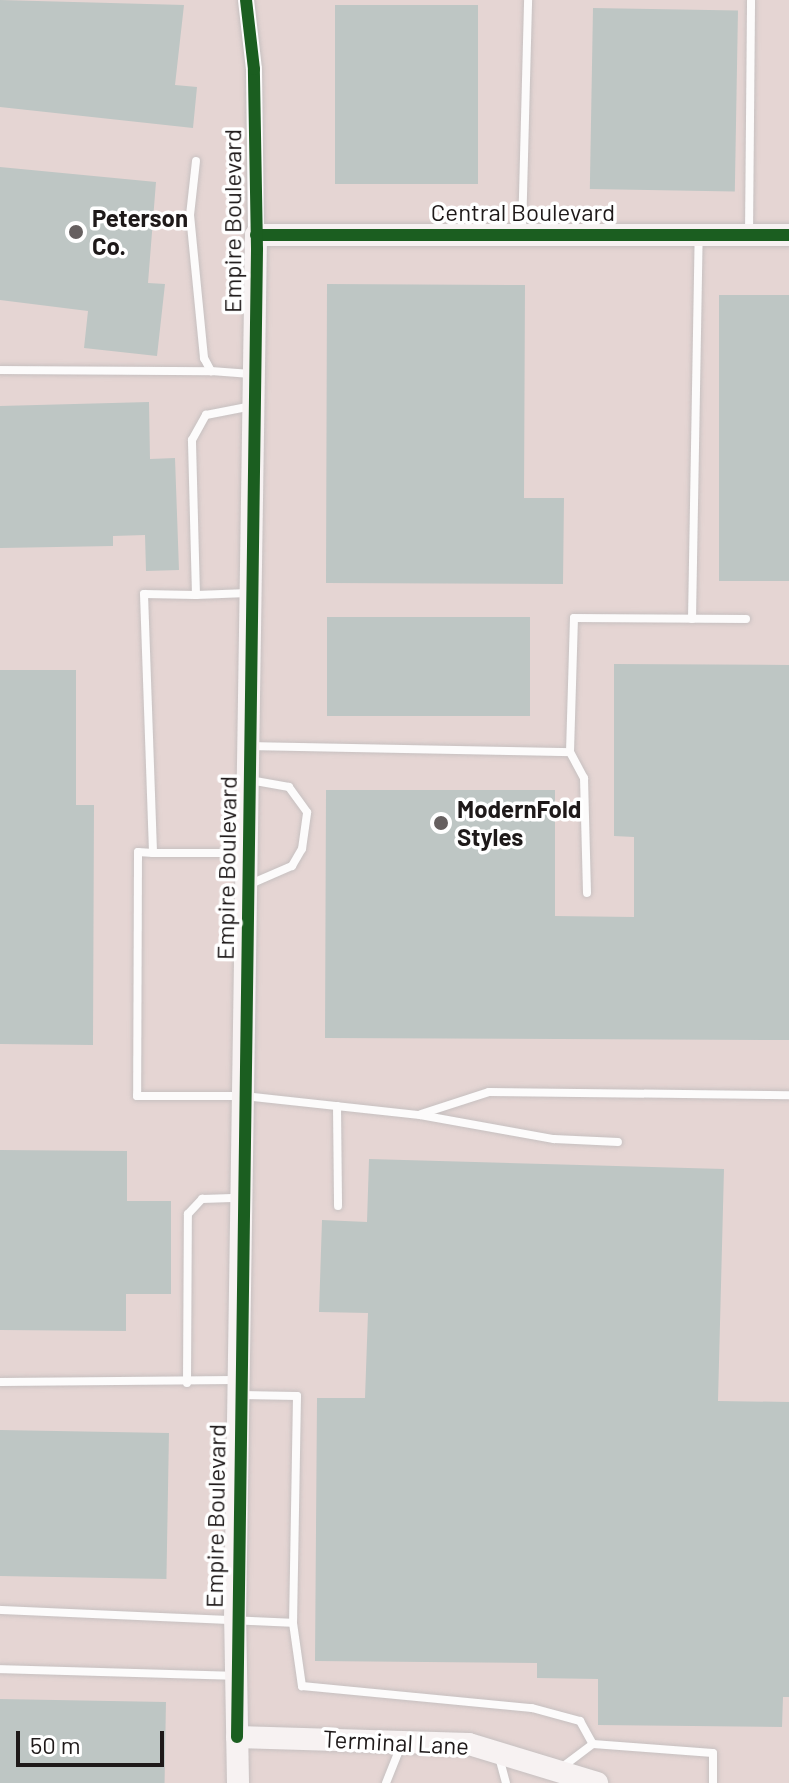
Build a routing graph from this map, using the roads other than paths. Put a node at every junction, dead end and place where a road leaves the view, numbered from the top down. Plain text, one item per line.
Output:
1 (246, 0) edge
2 (528, 0) edge
3 (751, 0) edge
4 (196, 161) dead end
5 (522, 234) junction
6 (256, 235) junction
7 (699, 235) junction
8 (749, 235) junction
9 (789, 235) edge
10 (0, 370) edge
11 (211, 371) junction
12 (252, 374) junction
13 (253, 406) junction
14 (253, 593) junction
15 (196, 595) junction
16 (692, 619) junction
17 (746, 619) dead end
18 (250, 746) junction
19 (570, 752) junction
20 (250, 780) junction
21 (153, 853) junction
22 (248, 853) junction
23 (247, 885) junction
24 (587, 893) dead end
25 (789, 1095) edge
26 (244, 1096) junction
27 (337, 1106) junction
28 (420, 1115) junction
29 (618, 1142) dead end
30 (243, 1198) junction
31 (338, 1206) dead end
32 (0, 1382) edge
33 (187, 1383) junction
34 (240, 1387) junction
35 (0, 1610) edge
36 (235, 1619) junction
37 (293, 1623) junction
38 (0, 1669) edge
39 (237, 1676) junction
40 (237, 1737) junction
41 (404, 1739) junction
42 (593, 1744) junction
43 (496, 1749) junction
44 (561, 1769) junction
45 (238, 1783) edge
46 (386, 1783) edge
47 (506, 1783) edge
48 (597, 1783) edge
49 (713, 1783) edge

1 - 6 street, Empire Boulevard
2 - 5 lane
3 - 8 lane
4 - 11 lane
5 - 6 street, Central Boulevard
5 - 7 street, Central Boulevard
6 - 12 street, Empire Boulevard
7 - 8 street, Central Boulevard
7 - 16 lane
8 - 9 street, Central Boulevard
10 - 11 lane
11 - 12 lane
12 - 13 street, Empire Boulevard
13 - 14 street, Empire Boulevard
13 - 15 lane
14 - 15 lane
14 - 18 street, Empire Boulevard
15 - 21 lane
16 - 17 lane
16 - 19 lane
18 - 19 lane
18 - 20 street, Empire Boulevard
19 - 24 lane
20 - 22 street, Empire Boulevard
20 - 23 lane
21 - 22 lane
21 - 26 lane
22 - 23 street, Empire Boulevard
23 - 26 street, Empire Boulevard
25 - 28 lane
26 - 27 lane
26 - 30 street, Empire Boulevard
27 - 28 lane
27 - 31 lane
28 - 29 lane
30 - 33 lane
30 - 34 street, Empire Boulevard
32 - 33 lane
33 - 34 lane
34 - 36 street, Empire Boulevard
34 - 37 lane
35 - 36 lane
36 - 37 lane
36 - 39 street, Empire Boulevard
37 - 42 lane
38 - 39 lane
39 - 40 street, Empire Boulevard
40 - 41 street, Terminal Lane
40 - 45 street, Empire Boulevard
41 - 43 street, Terminal Lane
41 - 46 lane
42 - 44 lane
42 - 49 lane
43 - 44 street, Terminal Lane
43 - 47 lane
44 - 48 street, Terminal Lane

